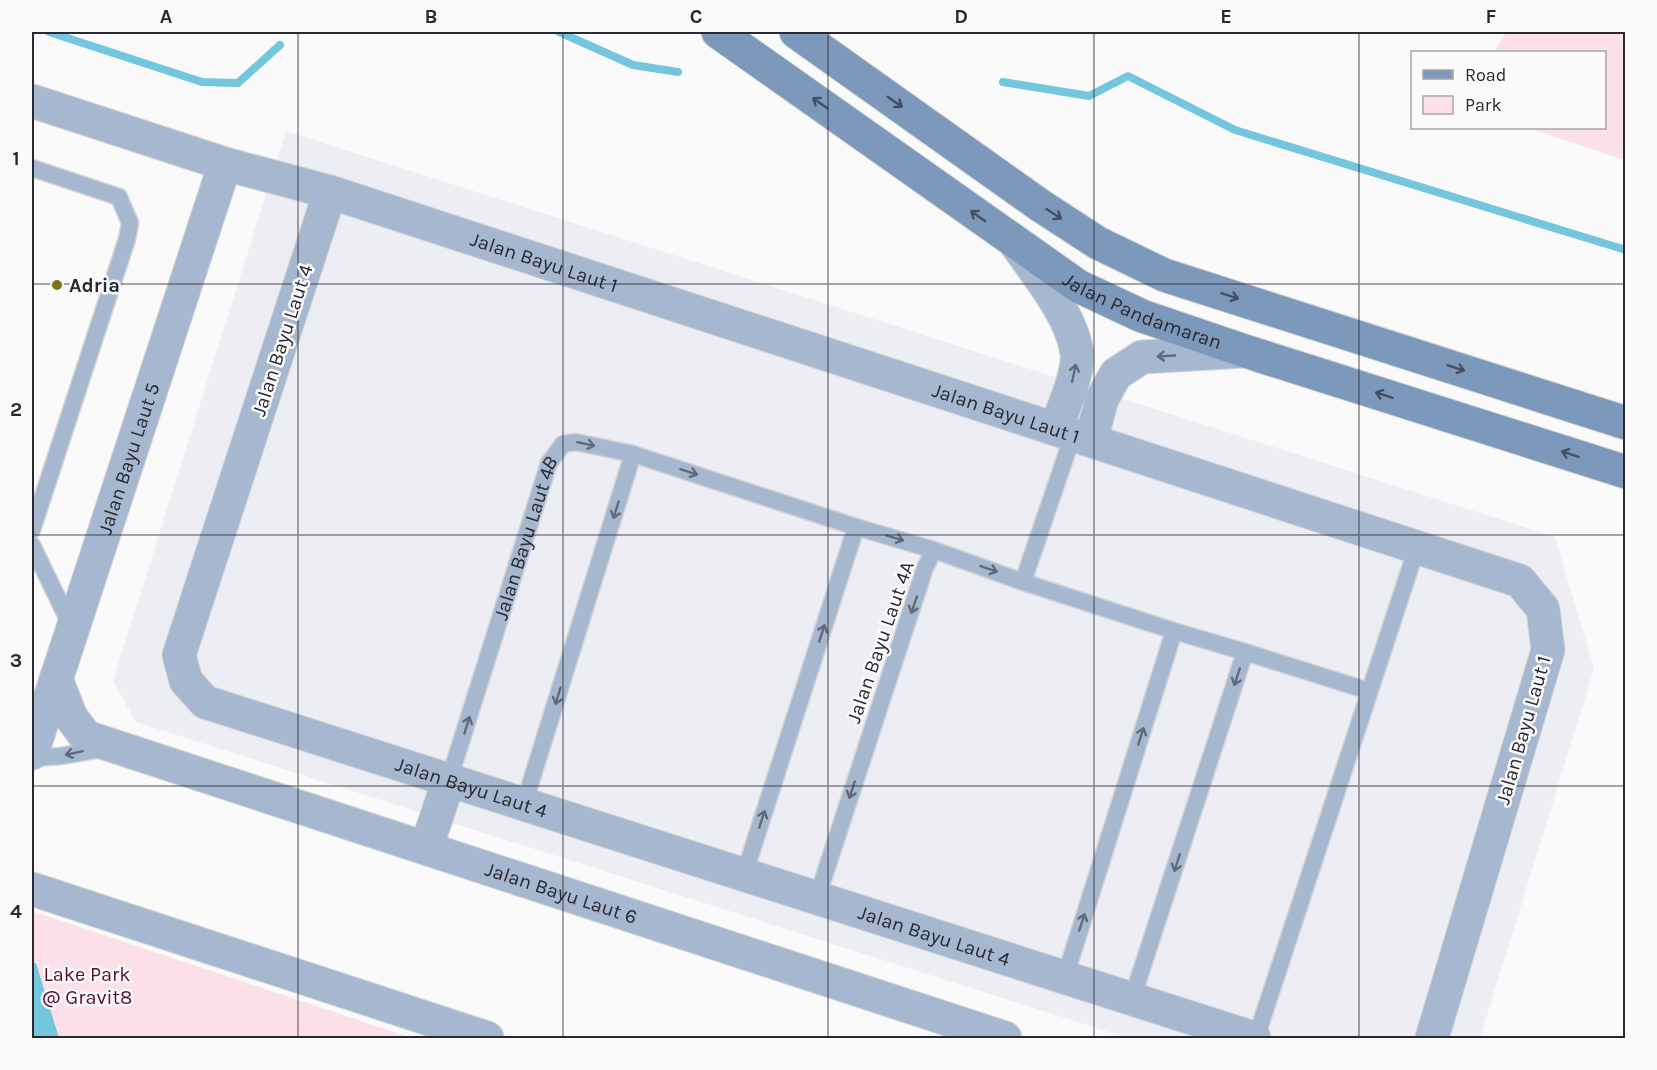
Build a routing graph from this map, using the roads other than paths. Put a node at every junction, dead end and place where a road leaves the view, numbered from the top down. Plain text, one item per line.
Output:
1 (718, 32) edge
2 (796, 32) edge
3 (32, 101) edge
4 (225, 164) junction
5 (32, 168) edge
6 (330, 192) junction
7 (1014, 242) junction
8 (1245, 351) junction
9 (1626, 423) edge
10 (1073, 435) junction
11 (633, 454) junction
12 (1626, 472) edge
13 (856, 527) junction
14 (32, 530) edge
15 (32, 545) edge
16 (1417, 548) junction
17 (934, 550) junction
18 (1023, 582) junction
19 (72, 629) junction
20 (1174, 631) junction
21 (1245, 652) junction
22 (56, 679) junction
23 (1369, 692) junction
24 (116, 747) junction
25 (32, 755) edge
26 (449, 780) junction
27 (524, 804) junction
28 (426, 848) junction
29 (744, 875) junction
30 (32, 889) edge
31 (816, 898) junction
32 (1065, 977) junction
33 (1132, 999) junction
34 (488, 1038) edge
35 (1005, 1038) edge
36 (1255, 1038) edge
37 (1432, 1038) edge

7 -> 1 main road, Jalan Pandamaran
2 -> 9 main road, Jalan Pandamaran
3 - 4 street, Jalan Bayu Laut 1
4 - 6 street, Jalan Bayu Laut 1
4 - 19 street, Jalan Bayu Laut 5
5 - 14 lane
6 - 10 street, Jalan Bayu Laut 1
6 - 26 street, Jalan Bayu Laut 4
7 - 8 main road, Jalan Pandamaran
10 -> 7 street
8 -> 10 street
12 -> 8 main road, Jalan Pandamaran
10 - 16 street, Jalan Bayu Laut 1
10 - 18 lane
11 -> 13 lane, Jalan Bayu Laut 4B
26 -> 11 lane, Jalan Bayu Laut 4B
11 -> 27 lane
13 -> 17 lane, Jalan Bayu Laut 4A
29 -> 13 lane
15 - 19 lane
16 - 23 lane
16 - 37 street, Jalan Bayu Laut 1
17 -> 18 lane
17 -> 31 lane, Jalan Bayu Laut 4A
18 - 20 lane
19 - 22 street, Jalan Bayu Laut 5
20 - 21 lane
32 -> 20 lane
21 - 23 lane
21 -> 33 lane
22 - 24 street, Jalan Bayu Laut 6
22 - 25 street, Jalan Bayu Laut 5
23 - 36 lane
24 -> 25 lane, Jalan Bayu Laut 6
24 - 28 street, Jalan Bayu Laut 6
26 - 27 street, Jalan Bayu Laut 4
26 - 28 street, Jalan Bayu Laut 4B
27 - 29 street, Jalan Bayu Laut 4
28 - 35 street, Jalan Bayu Laut 6
29 - 31 street, Jalan Bayu Laut 4
30 - 34 street
31 - 32 street, Jalan Bayu Laut 4
32 - 33 street, Jalan Bayu Laut 4
33 - 36 street, Jalan Bayu Laut 4

